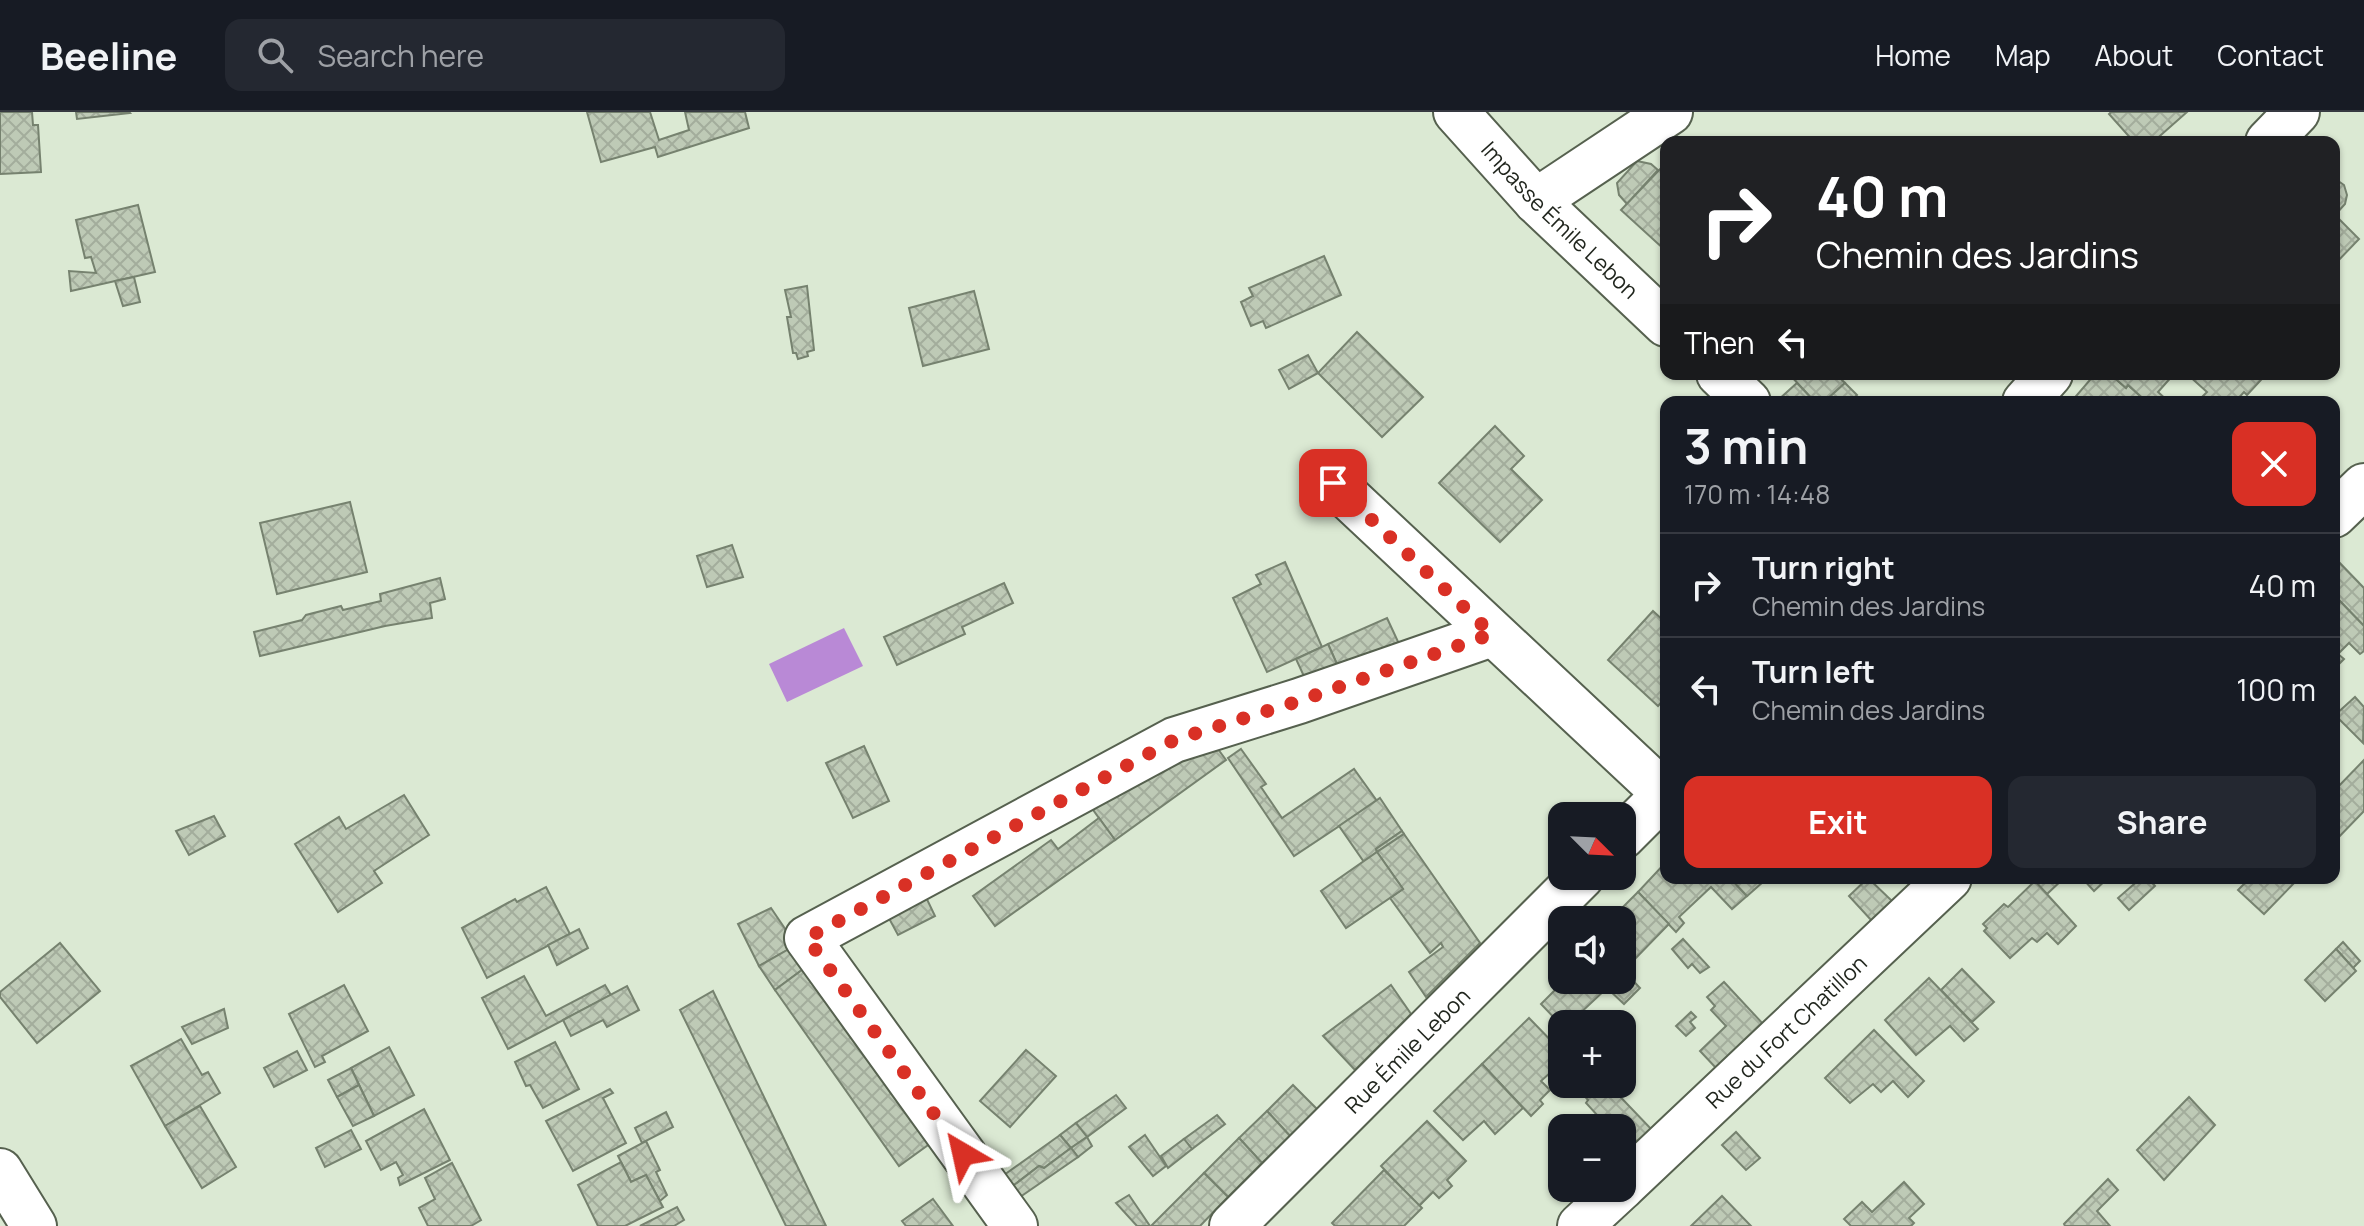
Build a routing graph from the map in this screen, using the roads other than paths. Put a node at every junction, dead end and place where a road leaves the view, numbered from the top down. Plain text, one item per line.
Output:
1 (1456, 112) edge
2 (1670, 112) edge
3 (2297, 112) edge
4 (2274, 136) edge
5 (1536, 201) junction
6 (1660, 318) edge
7 (1725, 380) edge
8 (2045, 380) edge
9 (1742, 396) edge
10 (2030, 396) edge
11 (1333, 483) dead end
12 (2364, 486) edge
13 (2340, 509) edge
14 (1492, 634) junction
15 (1660, 788) edge
16 (1660, 800) edge
17 (1636, 823) edge
18 (1943, 884) edge
19 (1568, 890) edge
20 (0, 1171) edge
21 (1636, 1173) edge
22 (1605, 1202) edge
23 (34, 1226) edge
24 (1015, 1226) edge
25 (1232, 1226) edge
26 (1580, 1226) edge

1 - 5 street, Impasse Émile Lebon
2 - 5 street
3 - 4 street
5 - 6 street, Impasse Émile Lebon
7 - 9 street
8 - 10 street
11 - 14 street
12 - 13 street
14 - 15 street
14 - 24 street
16 - 17 street
18 - 21 street, Rue du Fort Chatillon
19 - 25 street, Rue Émile Lebon
20 - 23 street
22 - 26 street, Rue du Fort Chatillon

